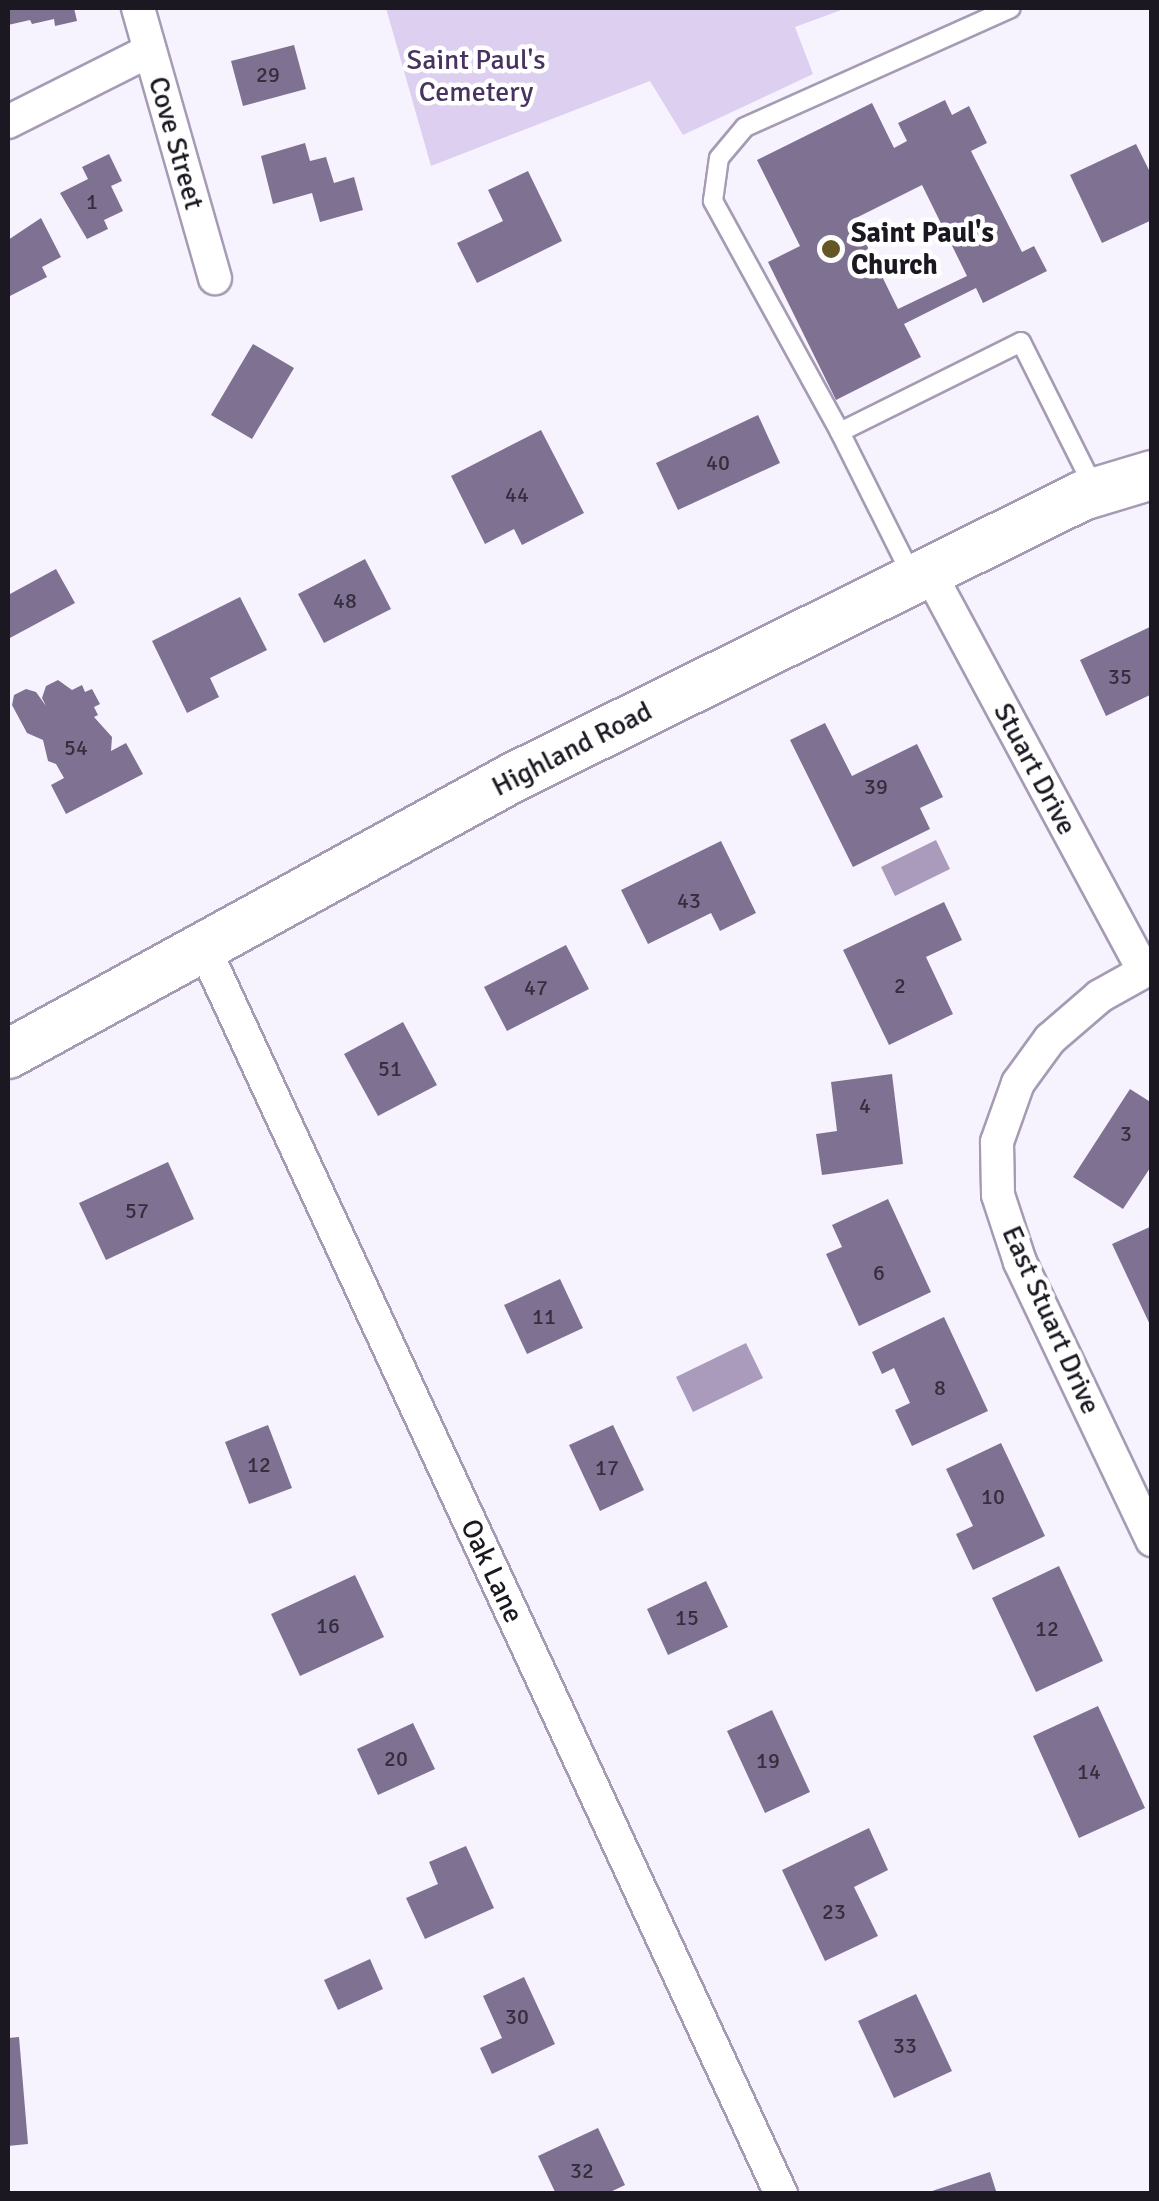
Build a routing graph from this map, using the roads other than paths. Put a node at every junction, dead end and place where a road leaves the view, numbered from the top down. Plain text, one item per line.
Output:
1 (138, 8) edge
2 (1011, 8) edge
3 (150, 51) junction
4 (8, 122) edge
5 (214, 278) dead end
6 (840, 432) junction
7 (1152, 475) edge
8 (1096, 491) junction
9 (920, 574) junction
10 (204, 948) junction
11 (1147, 968) edge
12 (8, 1054) edge
13 (1152, 1540) edge
14 (781, 2194) edge

1 - 3 street, Cove Street
2 - 6 lane
3 - 4 street
3 - 5 street, Cove Street
6 - 8 lane
6 - 9 lane
7 - 8 street, Highland Road
8 - 9 street, Highland Road
9 - 10 street, Highland Road
9 - 11 street, Stuart Drive
10 - 12 street, Highland Road
10 - 14 street, Oak Lane
11 - 13 street, East Stuart Drive

